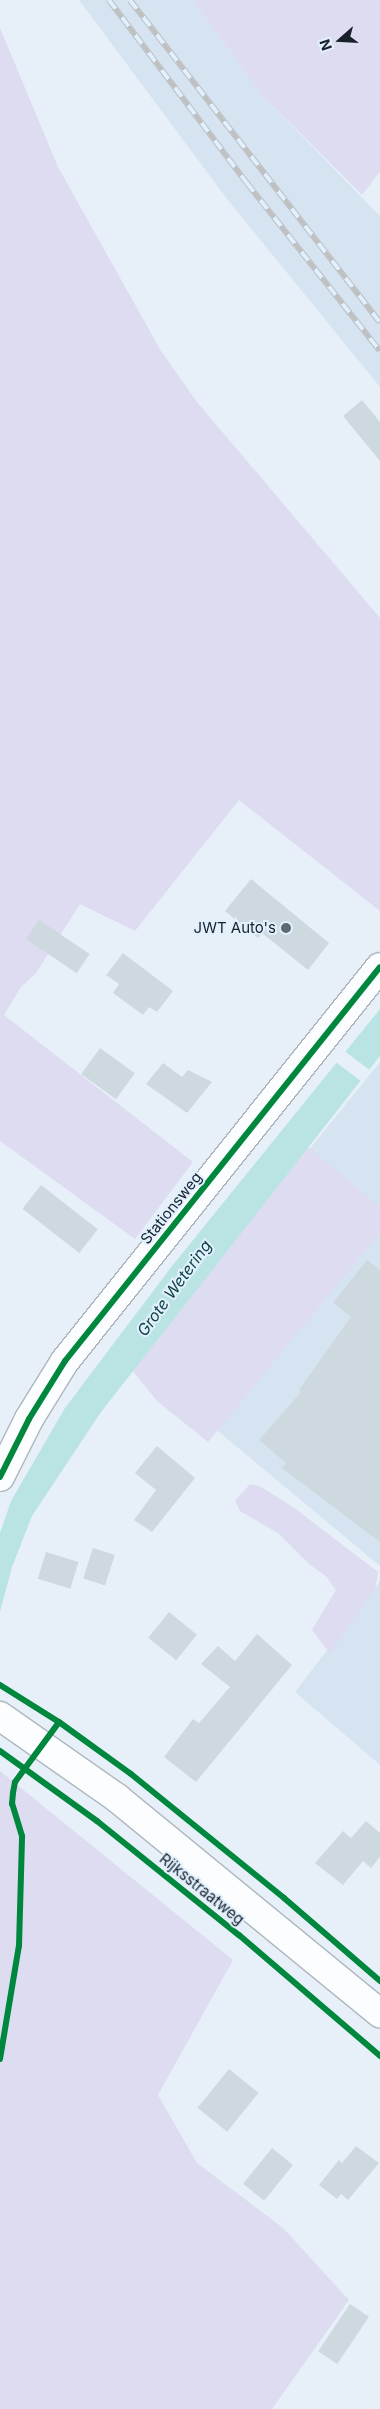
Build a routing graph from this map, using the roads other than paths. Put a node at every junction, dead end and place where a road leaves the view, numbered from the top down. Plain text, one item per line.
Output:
1 (380, 967) edge
2 (0, 1477) edge
3 (0, 1716) edge
4 (380, 2013) edge

1 - 2 street, Stationsweg
3 - 4 street, Rijksstraatweg

